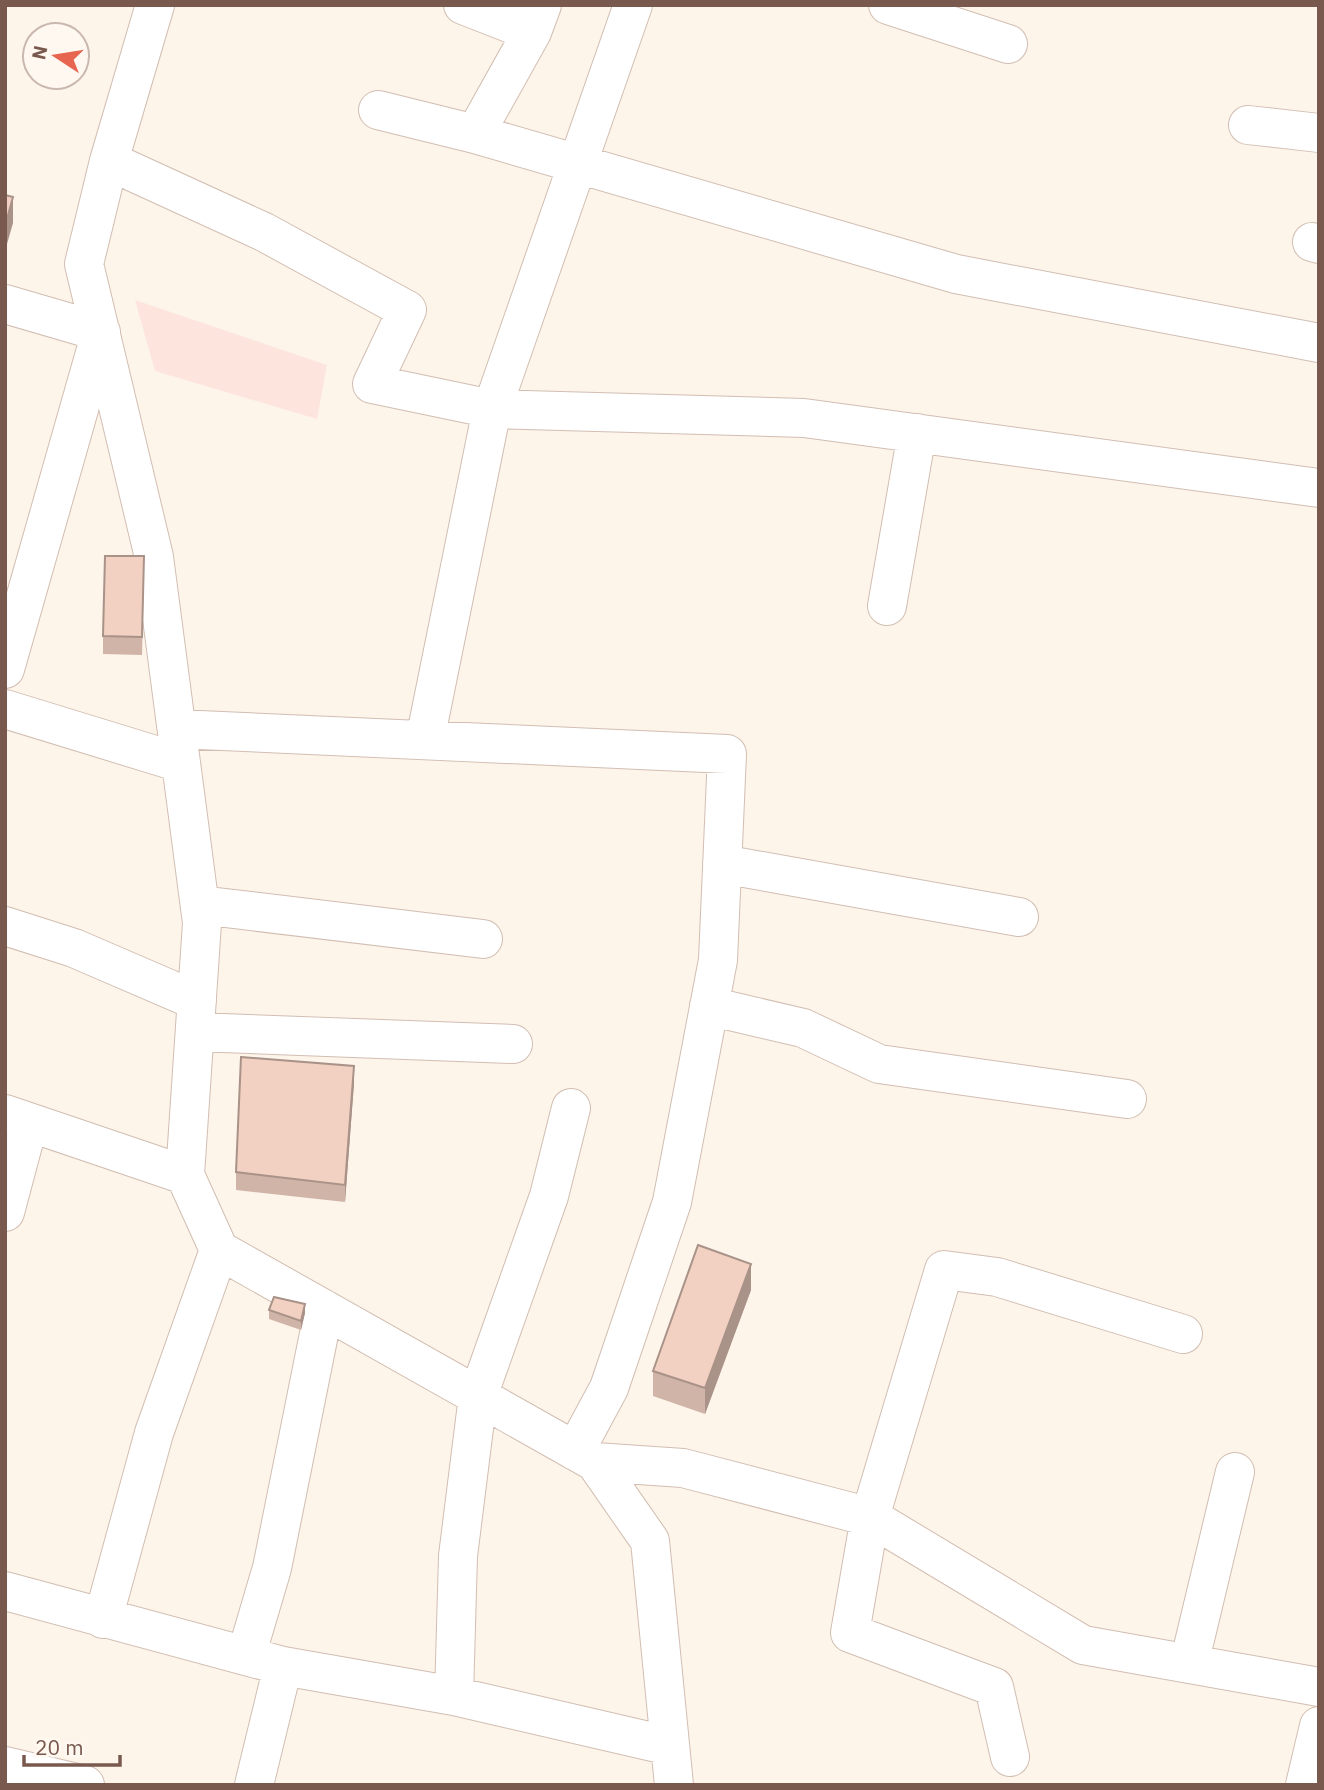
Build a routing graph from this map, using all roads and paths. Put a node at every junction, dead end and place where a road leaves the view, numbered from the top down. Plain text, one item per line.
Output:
1 (155, 5) edge
2 (463, 5) edge
3 (633, 5) edge
4 (888, 5) edge
5 (537, 19) edge
6 (1008, 44) dead end
7 (378, 110) dead end
8 (1248, 125) dead end
9 (1319, 133) edge
10 (475, 134) junction
11 (109, 161) junction
12 (578, 164) junction
13 (7, 311) edge
14 (101, 332) junction
15 (1319, 343) edge
16 (492, 409) junction
17 (917, 433) junction
18 (1319, 488) edge
19 (887, 606) dead end
20 (11, 628) edge
21 (5, 669) edge
22 (5, 709) edge
23 (425, 740) junction
24 (179, 746) junction
25 (722, 864) junction
26 (200, 905) junction
27 (1019, 917) dead end
28 (5, 926) edge
29 (483, 939) dead end
30 (709, 1006) junction
31 (196, 1017) junction
32 (513, 1044) dead end
33 (1127, 1099) dead end
34 (571, 1108) dead end
35 (17, 1118) edge
36 (185, 1175) junction
37 (5, 1212) edge
38 (219, 1250) junction
39 (324, 1309) junction
40 (1183, 1334) dead end
41 (478, 1396) junction
42 (585, 1457) junction
43 (1235, 1472) dead end
44 (870, 1517) junction
45 (5, 1591) edge
46 (103, 1619) junction
47 (246, 1656) junction
48 (1189, 1664) junction
49 (283, 1666) junction
50 (1319, 1688) edge
51 (454, 1696) junction
52 (1319, 1726) edge
53 (670, 1745) junction
54 (1010, 1757) dead end
55 (5, 1766) edge
56 (84, 1785) edge
57 (254, 1785) edge
58 (674, 1785) edge
59 (1305, 1785) edge

1 - 11 street
2 - 5 street
3 - 12 street
4 - 6 street
5 - 10 street
7 - 10 street
8 - 9 street
10 - 12 street
11 - 14 street
11 - 16 street
12 - 15 street
12 - 16 street
13 - 14 street
14 - 20 street
14 - 24 street
16 - 17 street
16 - 23 street
17 - 18 street
17 - 19 street
20 - 21 street
22 - 24 street
23 - 24 street
23 - 25 street
24 - 26 street
25 - 27 street
25 - 30 street
26 - 29 street
26 - 31 street
28 - 31 street
30 - 33 street
30 - 42 street
31 - 32 street
31 - 36 street
34 - 41 street
35 - 36 street
35 - 37 street
36 - 38 street
38 - 39 street
38 - 46 street
39 - 41 street
39 - 47 street
40 - 44 street
41 - 42 street
41 - 51 street
42 - 44 street
42 - 53 street
43 - 48 street
44 - 48 street
44 - 54 street
45 - 46 street
46 - 47 street
47 - 49 street
48 - 50 street
49 - 51 street
49 - 57 street
51 - 53 street
52 - 59 street
53 - 58 street
55 - 56 street

